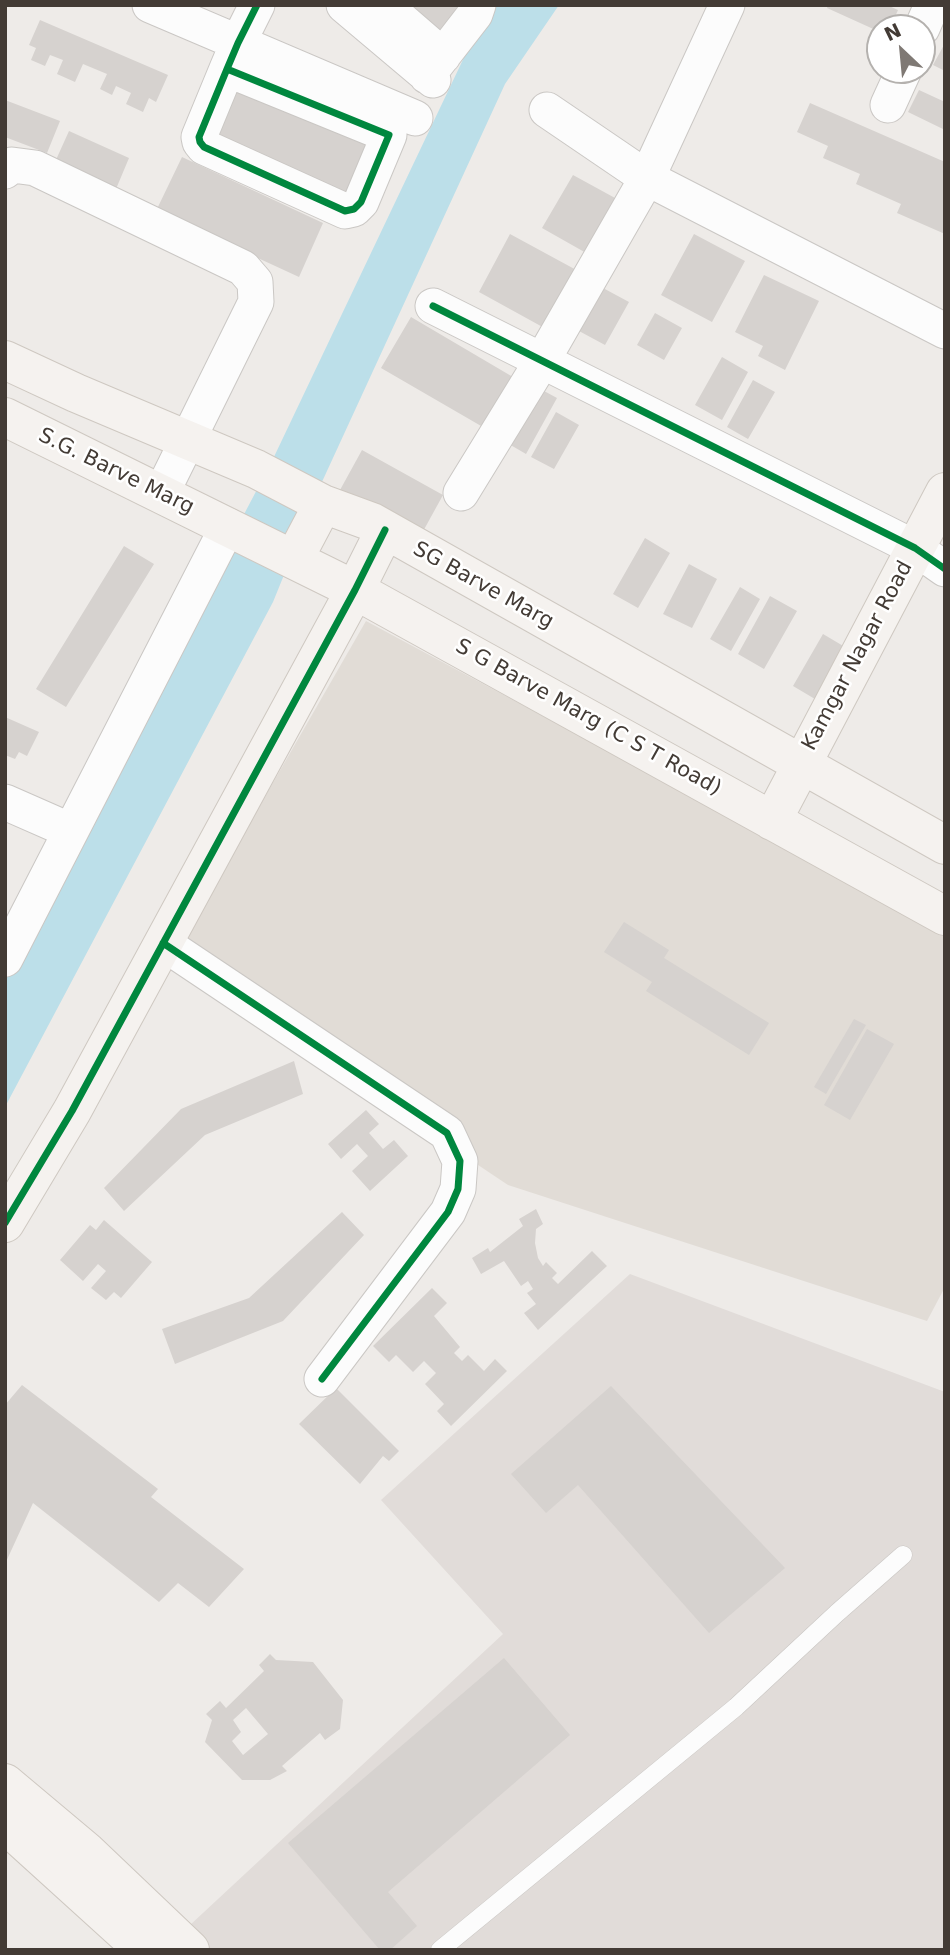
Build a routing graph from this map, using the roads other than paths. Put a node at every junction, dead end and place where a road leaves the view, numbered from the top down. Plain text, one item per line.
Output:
1 (150, 5) edge
2 (257, 5) edge
3 (344, 5) edge
4 (384, 5) edge
5 (478, 5) edge
6 (727, 5) edge
7 (396, 49) junction
8 (233, 56) junction
9 (434, 71) junction
10 (898, 84) edge
11 (888, 105) dead end
12 (547, 110) dead end
13 (394, 116) junction
14 (5, 171) edge
15 (647, 178) junction
16 (433, 306) dead end
17 (945, 331) edge
18 (5, 360) edge
19 (542, 361) junction
20 (76, 393) junction
21 (5, 417) edge
22 (188, 440) junction
23 (56, 442) junction
24 (945, 492) edge
25 (461, 493) dead end
26 (161, 494) junction
27 (323, 504) junction
28 (378, 526) junction
29 (231, 528) junction
30 (294, 559) junction
31 (930, 559) edge
32 (351, 587) junction
33 (801, 765) junction
34 (5, 802) edge
35 (772, 821) junction
36 (71, 831) junction
37 (945, 845) edge
38 (945, 916) edge
39 (163, 943) junction
40 (5, 959) edge
41 (5, 1223) edge
42 (322, 1379) dead end
43 (903, 1555) dead end
44 (5, 1783) edge
45 (5, 1824) edge
46 (144, 1950) edge
47 (190, 1950) edge
48 (440, 1950) edge

1 - 8 street
2 - 8 street
3 - 7 street
4 - 9 street
5 - 9 street
6 - 15 street
7 - 9 street
7 - 13 street
8 - 13 street
8 - 13 street
10 - 11 street
12 - 15 street
14 - 22 street
15 - 17 street
15 - 19 street
16 - 19 street
18 - 20 main road, SG Barve Marg
19 - 25 street
19 - 31 street
20 - 22 main road, SG Barve Marg
20 - 23 main road
21 - 23 main road, S.G. Barve Marg
22 - 26 street
22 - 27 main road, SG Barve Marg
23 - 26 main road, S.G. Barve Marg
24 - 31 main road, Kamgar Nagar Road
26 - 29 main road, S.G. Barve Marg
27 - 28 main road, SG Barve Marg
27 - 30 main road
28 - 32 main road
28 - 33 main road, SG Barve Marg
29 - 30 main road, S G Barve Marg (C S T Road)
29 - 36 street
30 - 32 main road, S G Barve Marg (C S T Road)
31 - 33 main road, Kamgar Nagar Road
32 - 35 main road, S G Barve Marg (C S T Road)
32 - 39 main road
33 - 35 main road, Kamgar Nagar Road
33 - 37 main road, SG Barve Marg
34 - 36 street
35 - 38 main road, S G Barve Marg (C S T Road)
36 - 40 street
39 - 41 main road
39 - 42 street
43 - 48 lane
44 - 47 main road
45 - 46 main road

